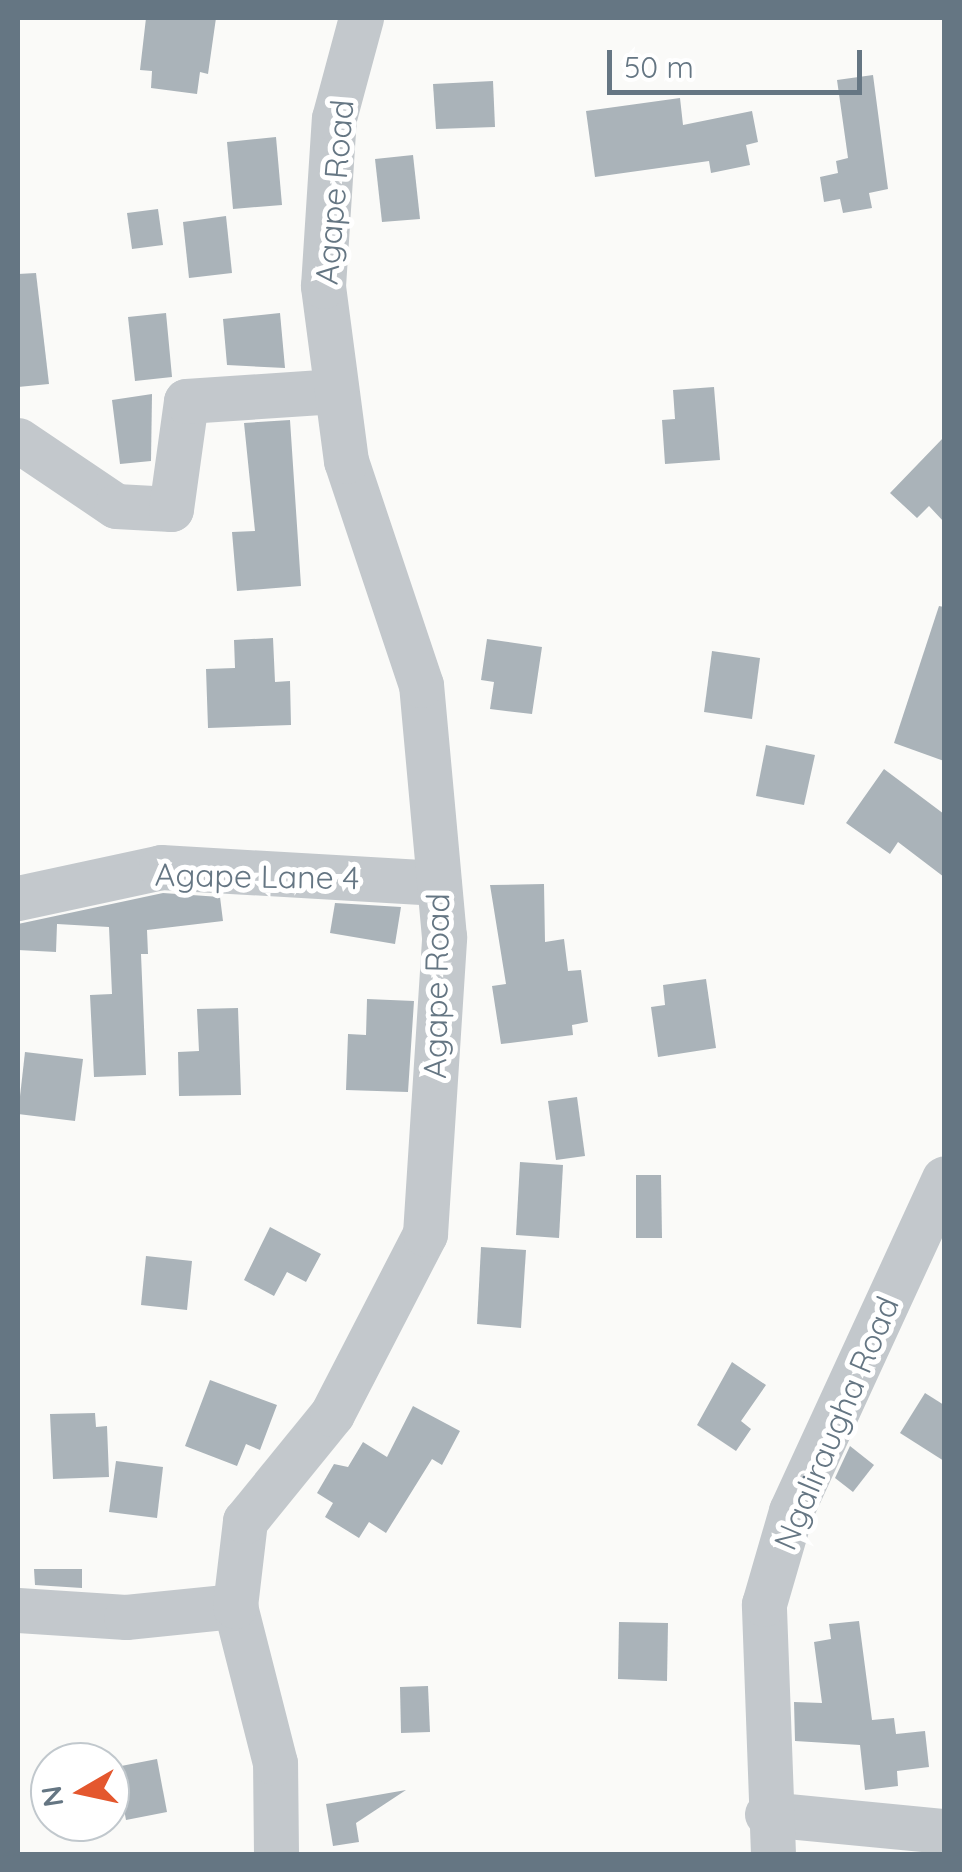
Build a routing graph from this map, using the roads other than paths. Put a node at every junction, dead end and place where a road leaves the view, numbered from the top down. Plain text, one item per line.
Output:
1 (361, 18) edge
2 (336, 392) junction
3 (18, 440) edge
4 (439, 882) junction
5 (18, 898) edge
6 (944, 1179) edge
7 (235, 1606) junction
8 (18, 1610) edge
9 (944, 1831) edge
10 (770, 1834) edge
11 (276, 1854) edge

1 - 2 street, Agape Road
2 - 3 street
2 - 4 street, Agape Road
4 - 5 street, Agape Lane 4
4 - 7 street, Agape Road
6 - 10 street, Ngaliraugha Road
7 - 8 street
7 - 11 street, Agape Road
9 - 10 street

